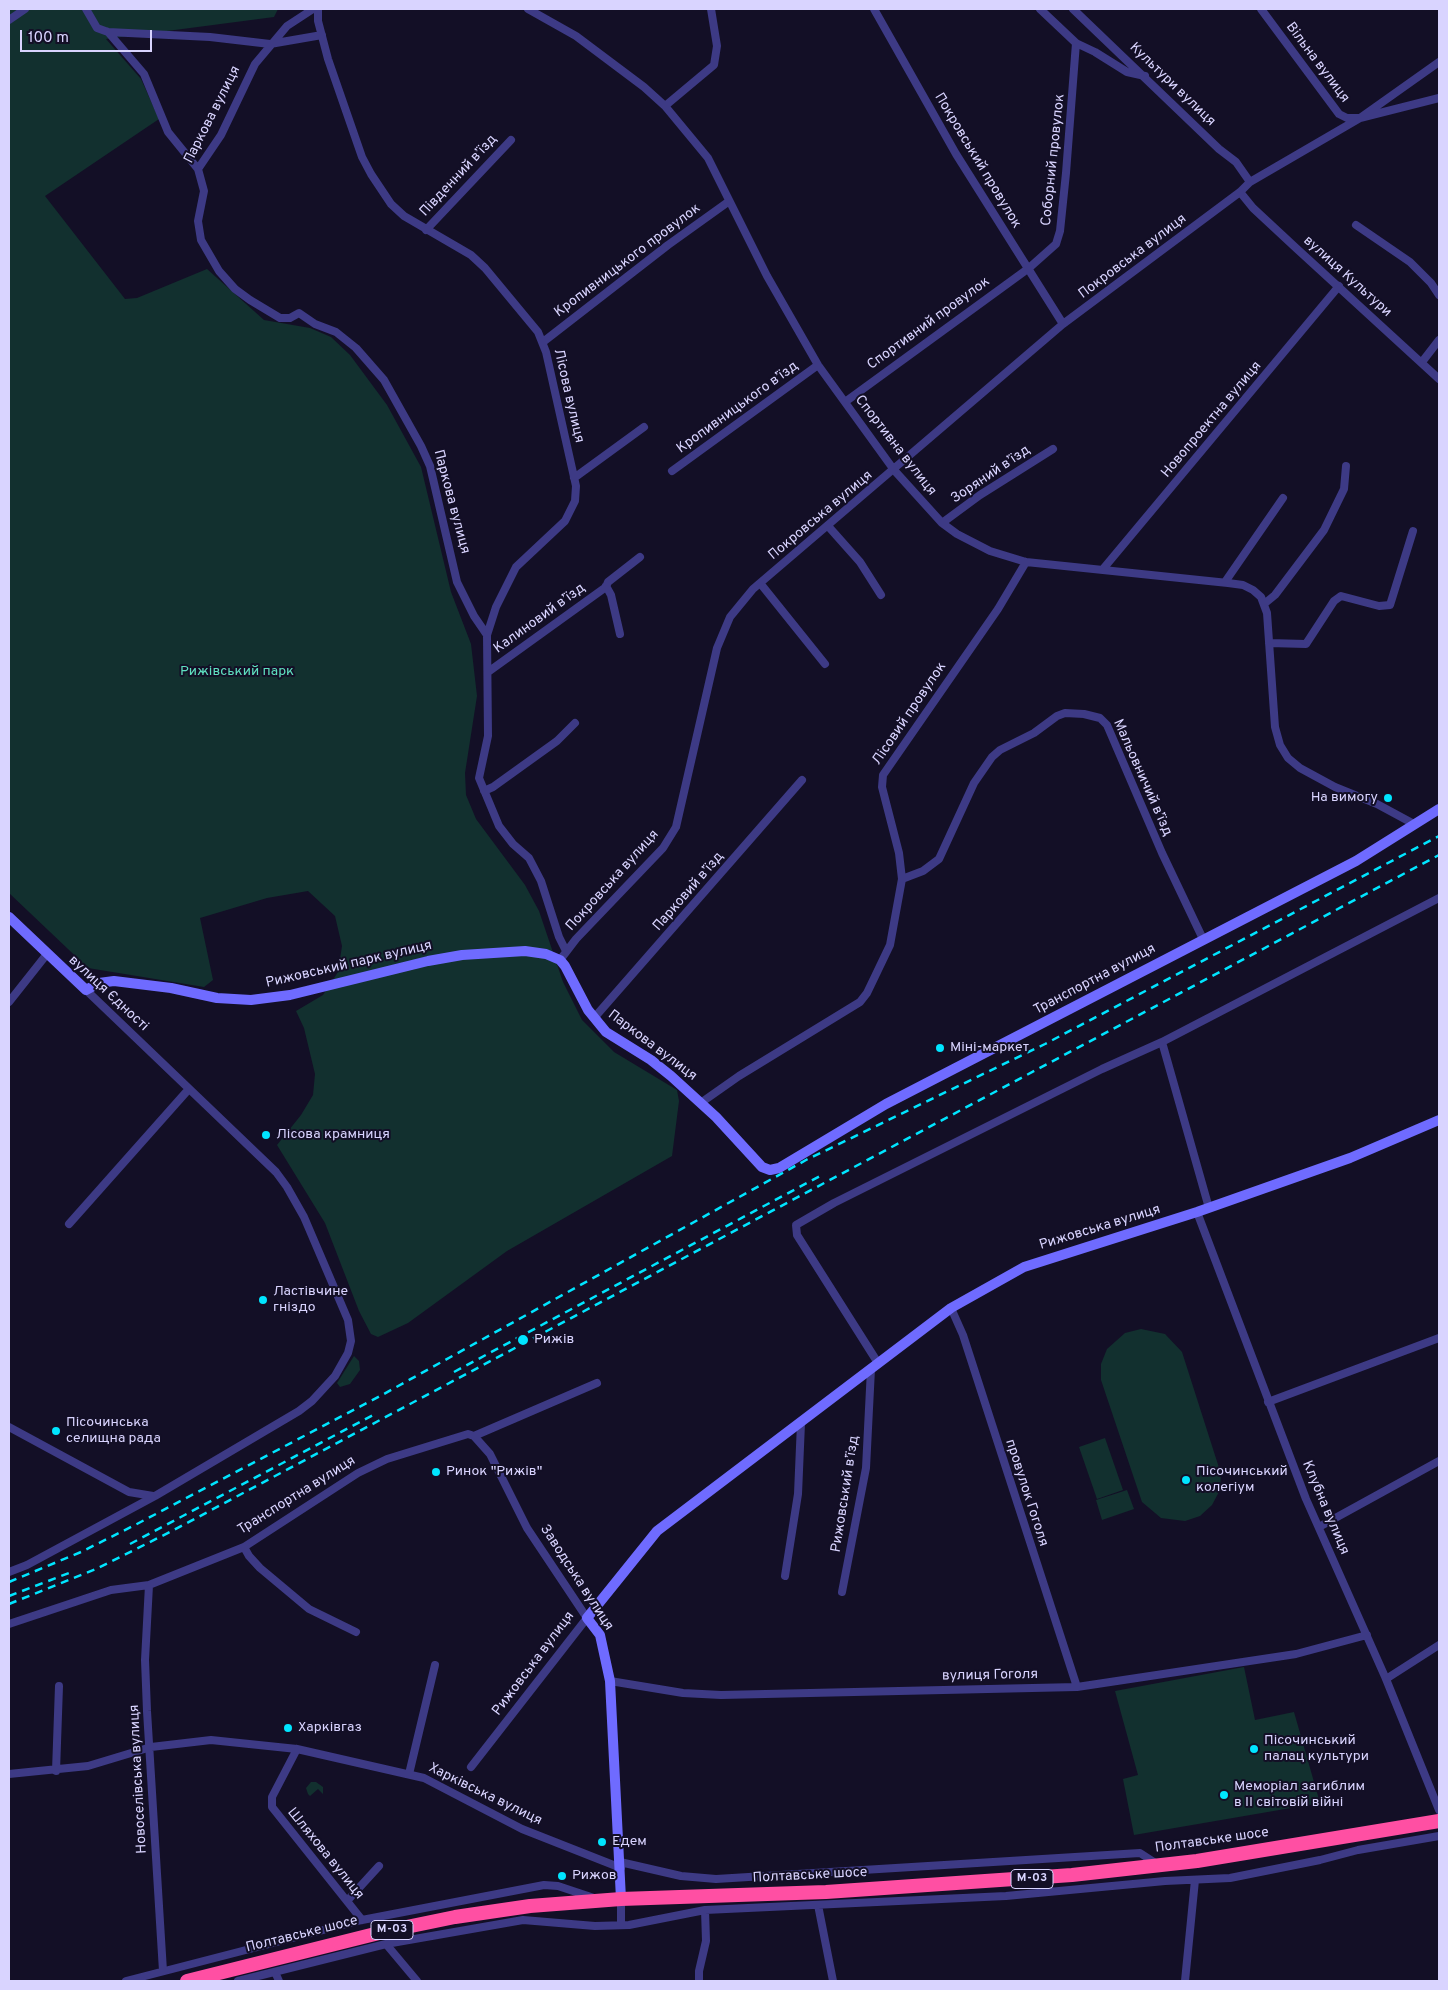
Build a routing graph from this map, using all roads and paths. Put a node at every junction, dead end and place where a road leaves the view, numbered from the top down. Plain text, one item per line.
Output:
1 (25, 9) edge
2 (86, 9) edge
3 (313, 9) edge
4 (318, 9) edge
5 (528, 9) edge
6 (711, 9) edge
7 (874, 9) edge
8 (1040, 9) edge
9 (1073, 9) edge
10 (1261, 9) edge
11 (9, 20) edge
12 (108, 32) junction
13 (322, 35) junction
14 (1076, 43) junction
15 (270, 44) junction
16 (1439, 62) edge
17 (1145, 76) junction
18 (1439, 98) edge
19 (665, 106) junction
20 (1360, 118) junction
21 (511, 140) dead end
22 (198, 169) junction
23 (1250, 182) junction
24 (1240, 192) junction
25 (728, 202) junction
26 (1356, 225) dead end
27 (426, 230) junction
28 (1029, 268) junction
29 (1339, 286) junction
30 (1439, 295) edge
31 (1063, 324) junction
32 (1439, 340) edge
33 (543, 342) junction
34 (1422, 362) junction
35 (818, 365) junction
36 (1439, 379) edge
37 (845, 402) junction
38 (644, 427) dead end
39 (1053, 449) dead end
40 (1346, 466) dead end
41 (894, 470) junction
42 (672, 471) dead end
43 (574, 478) junction
44 (1283, 498) dead end
45 (942, 523) junction
46 (828, 526) junction
47 (1413, 531) dead end
48 (640, 557) dead end
49 (1026, 562) junction
50 (1103, 569) junction
51 (1225, 582) junction
52 (760, 584) junction
53 (606, 586) junction
54 (881, 595) dead end
55 (1264, 604) junction
56 (620, 634) dead end
57 (487, 635) junction
58 (1270, 644) junction
59 (825, 664) dead end
60 (488, 672) junction
61 (575, 723) dead end
62 (802, 780) dead end
63 (484, 791) junction
64 (1439, 809) edge
65 (1414, 824) junction
66 (902, 879) junction
67 (1439, 898) edge
68 (9, 917) edge
69 (1203, 939) junction
70 (566, 951) junction
71 (47, 954) junction
72 (560, 960) junction
73 (86, 990) junction
74 (9, 1002) edge
75 (594, 1018) junction
76 (1162, 1042) junction
77 (188, 1090) junction
78 (702, 1102) junction
79 (1439, 1120) edge
80 (762, 1167) joint
81 (1209, 1208) junction
82 (1197, 1212) junction
83 (69, 1224) dead end
84 (951, 1308) junction
85 (1439, 1338) edge
86 (874, 1366) junction
87 (597, 1383) dead end
88 (1268, 1402) junction
89 (801, 1423) junction
90 (9, 1427) edge
91 (474, 1436) junction
92 (1439, 1461) edge
93 (155, 1496) junction
94 (1319, 1526) junction
95 (244, 1547) junction
96 (9, 1572) edge
97 (785, 1576) dead end
98 (149, 1585) junction
99 (842, 1592) dead end
100 (586, 1618) junction
101 (9, 1624) edge
102 (356, 1632) dead end
103 (1367, 1635) junction
104 (1439, 1645) edge
105 (435, 1665) dead end
106 (1386, 1679) junction
107 (610, 1681) junction
108 (59, 1686) dead end
109 (1077, 1687) junction
110 (151, 1747) junction
111 (298, 1749) junction
112 (471, 1767) dead end
113 (56, 1771) junction
114 (9, 1774) edge
115 (409, 1774) junction
116 (1439, 1810) edge
117 (1439, 1821) edge
118 (1439, 1836) edge
119 (620, 1865) junction
120 (379, 1866) dead end
121 (1159, 1866) junction
122 (1195, 1880) junction
123 (620, 1899) junction
124 (601, 1900) junction
125 (347, 1901) junction
126 (818, 1905) junction
127 (705, 1910) junction
128 (362, 1920) junction
129 (621, 1925) junction
130 (386, 1944) junction
131 (163, 1971) junction
132 (274, 1972) junction
133 (126, 1981) edge
134 (187, 1981) edge
135 (238, 1981) edge
136 (279, 1981) edge
137 (417, 1981) edge
138 (699, 1981) edge
139 (833, 1981) edge
140 (1185, 1981) edge

1 - 11 street
2 - 12 street
3 - 15 street, Паркова вулиця
4 - 13 street, Лісова вулиця
5 - 19 street, Спортивна вулиця
6 - 19 street
7 - 28 street, Покровський провулок
8 - 14 street
9 - 17 street, Культури вулиця
10 - 20 street, Вільна вулиця
12 - 15 street
12 - 22 street
13 - 15 street
13 - 27 street, Лісова вулиця
14 - 17 street
14 - 28 street, Соборний провулок
15 - 22 street, Паркова вулиця
16 - 20 street
17 - 23 street, Культури вулиця
18 - 20 street
19 - 25 street, Спортивна вулиця
20 - 23 street, Покровська вулиця
21 - 27 street, Південний в’їзд
22 - 57 street, Паркова вулиця
23 - 24 street, Покровська вулиця
24 - 29 street, вулиця Культури
24 - 31 street, Покровська вулиця
25 - 33 street, Кропивницького провулок
25 - 35 street, Спортивна вулиця
26 - 30 street
27 - 33 street, Лісова вулиця
28 - 31 street, Покровський провулок
28 - 37 street, Спортивний провулок
29 - 34 street, вулиця Культури
29 - 50 street, Новопроектна вулиця
31 - 41 street, Покровська вулиця
32 - 34 street
33 - 43 street, Лісова вулиця
34 - 36 street, вулиця Культури
35 - 37 street, Спортивна вулиця
35 - 42 street, Кропивницького в’їзд
37 - 41 street, Спортивна вулиця
38 - 43 street
39 - 45 street, Зоряний в’їзд
40 - 55 street
41 - 45 street, Спортивна вулиця
41 - 46 street, Покровська вулиця
43 - 57 street, Лісова вулиця
44 - 51 street
45 - 49 street, Спортивна вулиця
46 - 52 street, Покровська вулиця
46 - 54 street
47 - 58 street
48 - 53 street, Калиновий в’їзд
49 - 50 street, Спортивна вулиця
49 - 66 street, Лісовий провулок
50 - 51 street, Спортивна вулиця
51 - 55 street, Спортивна вулиця
52 - 59 street
52 - 70 street, Покровська вулиця
53 - 56 street, Калиновий в’їзд
53 - 60 street, Калиновий в’їзд
55 - 58 street
57 - 60 street
58 - 65 street
60 - 63 street
61 - 63 street
62 - 75 street, Парковий в’їзд
63 - 70 street
64 - 65 street, Транспортна вулиця
65 - 69 street, Транспортна вулиця
66 - 69 street, Мальовничий в’їзд
66 - 78 street, Лісовий провулок
67 - 76 street
68 - 71 street, вулиця Єдності
69 - 80 street, Транспортна вулиця
70 - 72 street, Покровська вулиця
71 - 73 street, вулиця Єдності
71 - 74 street
72 - 73 street, Рижовський парк вулиця
72 - 75 street, Паркова вулиця
73 - 77 street, вулиця Єдності
75 - 78 street, Паркова вулиця
76 - 81 street
76 - 86 street
77 - 83 street
77 - 93 street, вулиця Єдності
78 - 80 street, Паркова вулиця
79 - 81 street, Рижовська вулиця
81 - 82 street, Рижовська вулиця
82 - 84 street, Рижовська вулиця
82 - 88 street, Клубна вулиця
84 - 86 street, Рижовська вулиця
84 - 109 street, провулок Гоголя
85 - 88 street
86 - 89 street, Рижовська вулиця
86 - 99 street, Рижовський в’їзд
87 - 91 street, Транспортна вулиця
88 - 94 street, Клубна вулиця
89 - 97 street
89 - 100 street, Рижовська вулиця
90 - 93 street
91 - 95 street, Транспортна вулиця
91 - 100 street, Заводська вулиця
92 - 94 street
93 - 96 street
94 - 103 street, Клубна вулиця
95 - 98 street, Транспортна вулиця
95 - 102 street
98 - 101 street, Транспортна вулиця
98 - 110 street, Новоселівська вулиця
100 - 107 street, Заводська вулиця
100 - 112 street, Рижовська вулиця
103 - 106 street, Клубна вулиця
103 - 109 street, вулиця Гоголя
104 - 106 street
105 - 115 street
106 - 116 street, Клубна вулиця
107 - 109 street, вулиця Гоголя
107 - 119 street, Заводська вулиця
108 - 113 street
110 - 111 street, Харківська вулиця
110 - 113 street, Харківська вулиця
110 - 131 street, Новоселівська вулиця
111 - 115 street, Харківська вулиця
111 - 125 street, Шляхова вулиця
113 - 114 street, Харківська вулиця
115 - 119 street, Харківська вулиця
117 - 121 highway, Полтавське шосе / М-03
118 - 122 street
119 - 121 street, Харківська вулиця
119 - 123 street, Заводська вулиця
120 - 125 street
121 - 123 highway, Полтавське шосе / М-03
122 - 126 street
122 - 140 street
123 - 124 highway, Полтавське шосе / М-03
123 - 129 street
124 - 128 street
124 - 134 highway, Полтавське шосе / М-03
125 - 128 street, Шляхова вулиця
126 - 127 street
126 - 139 street
127 - 129 street
127 - 138 street
128 - 131 street
129 - 130 street
130 - 132 street
130 - 137 street
131 - 133 street
132 - 135 street
132 - 136 street

